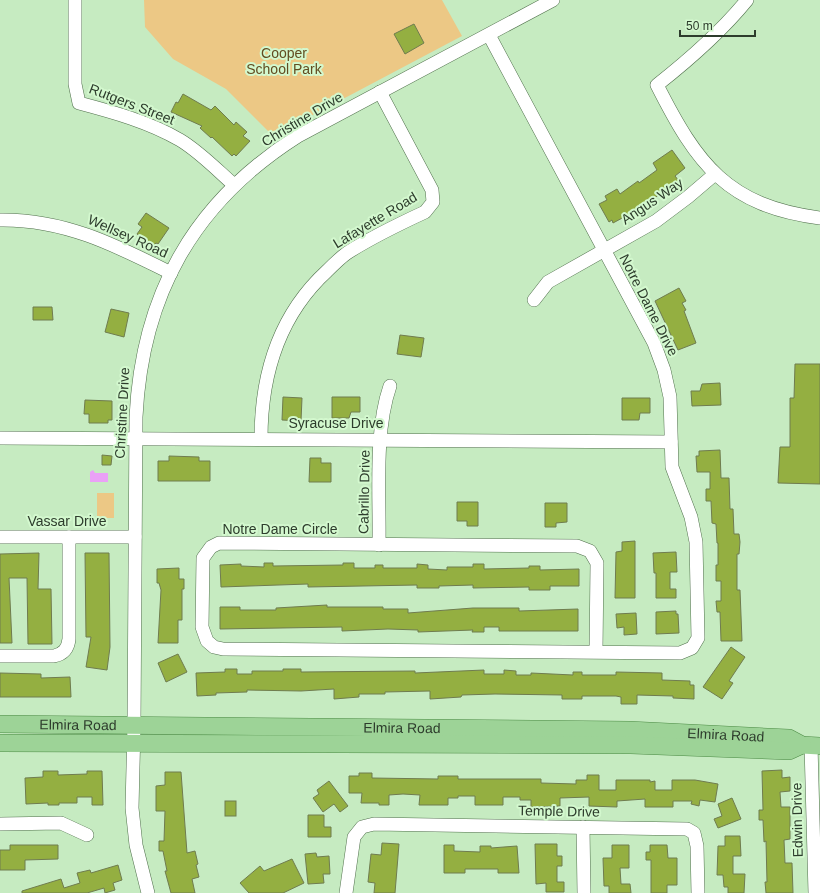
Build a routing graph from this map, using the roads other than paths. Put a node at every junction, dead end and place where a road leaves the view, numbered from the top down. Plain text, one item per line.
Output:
1 (75, 0) edge
2 (553, 0) edge
3 (747, 0) edge
4 (489, 35) junction
5 (380, 92) junction
6 (715, 174) junction
7 (234, 185) junction
8 (820, 218) edge
9 (0, 220) edge
10 (604, 251) junction
11 (171, 273) junction
12 (534, 300) dead end
13 (390, 386) dead end
14 (0, 438) edge
15 (135, 438) junction
16 (261, 439) junction
17 (381, 440) junction
18 (671, 442) junction
19 (0, 537) edge
20 (69, 537) junction
21 (135, 537) junction
22 (379, 545) junction
23 (596, 652) junction
24 (680, 653) joint
25 (0, 656) edge
26 (0, 724) edge
27 (134, 726) junction
28 (244, 726) junction
29 (0, 743) edge
30 (26, 743) junction
31 (134, 743) junction
32 (811, 745) edge
33 (0, 824) edge
34 (583, 827) junction
35 (87, 835) dead end
36 (148, 893) edge
37 (346, 893) edge
38 (584, 893) edge
39 (698, 893) edge
40 (815, 893) edge

1 - 7 street, Rutgers Street
2 - 4 street, Christine Drive
3 - 6 street
4 - 5 street, Christine Drive
4 - 10 street, Notre Dame Drive
5 - 7 street, Christine Drive
5 - 16 street, Lafayette Road
6 - 8 street
6 - 10 street, Angus Way
7 - 11 street, Christine Drive
9 - 11 street, Wellsey Road
10 - 12 street, Angus Way
10 - 18 street, Notre Dame Drive
11 - 15 street, Christine Drive
13 - 17 street, Cabrillo Drive
14 - 15 street, Syracuse Drive
15 - 16 street, Syracuse Drive
15 - 21 street, Christine Drive
16 - 17 street, Syracuse Drive
17 - 18 street, Syracuse Drive
17 - 22 street, Cabrillo Drive
18 - 24 street, Notre Dame Drive
19 - 20 street, Vassar Drive
20 - 21 street, Vassar Drive
20 - 25 street
21 - 27 street, Christine Drive
22 - 23 street, Notre Dame Circle
22 - 23 street, Notre Dame Circle
23 - 24 street, Notre Dame Circle
26 - 27 main road, Elmira Road
27 - 28 main road, Elmira Road
27 - 30 main road
27 - 31 street, Christine Drive
28 - 31 main road
28 - 32 main road, Elmira Road
29 - 30 main road, Elmira Road
30 - 31 main road, Elmira Road
31 - 32 main road, Elmira Road
31 - 36 street, Christine Drive
32 - 40 street, Edwin Drive
33 - 35 street
34 - 37 street, Temple Drive
34 - 38 street
34 - 39 street, Temple Drive

